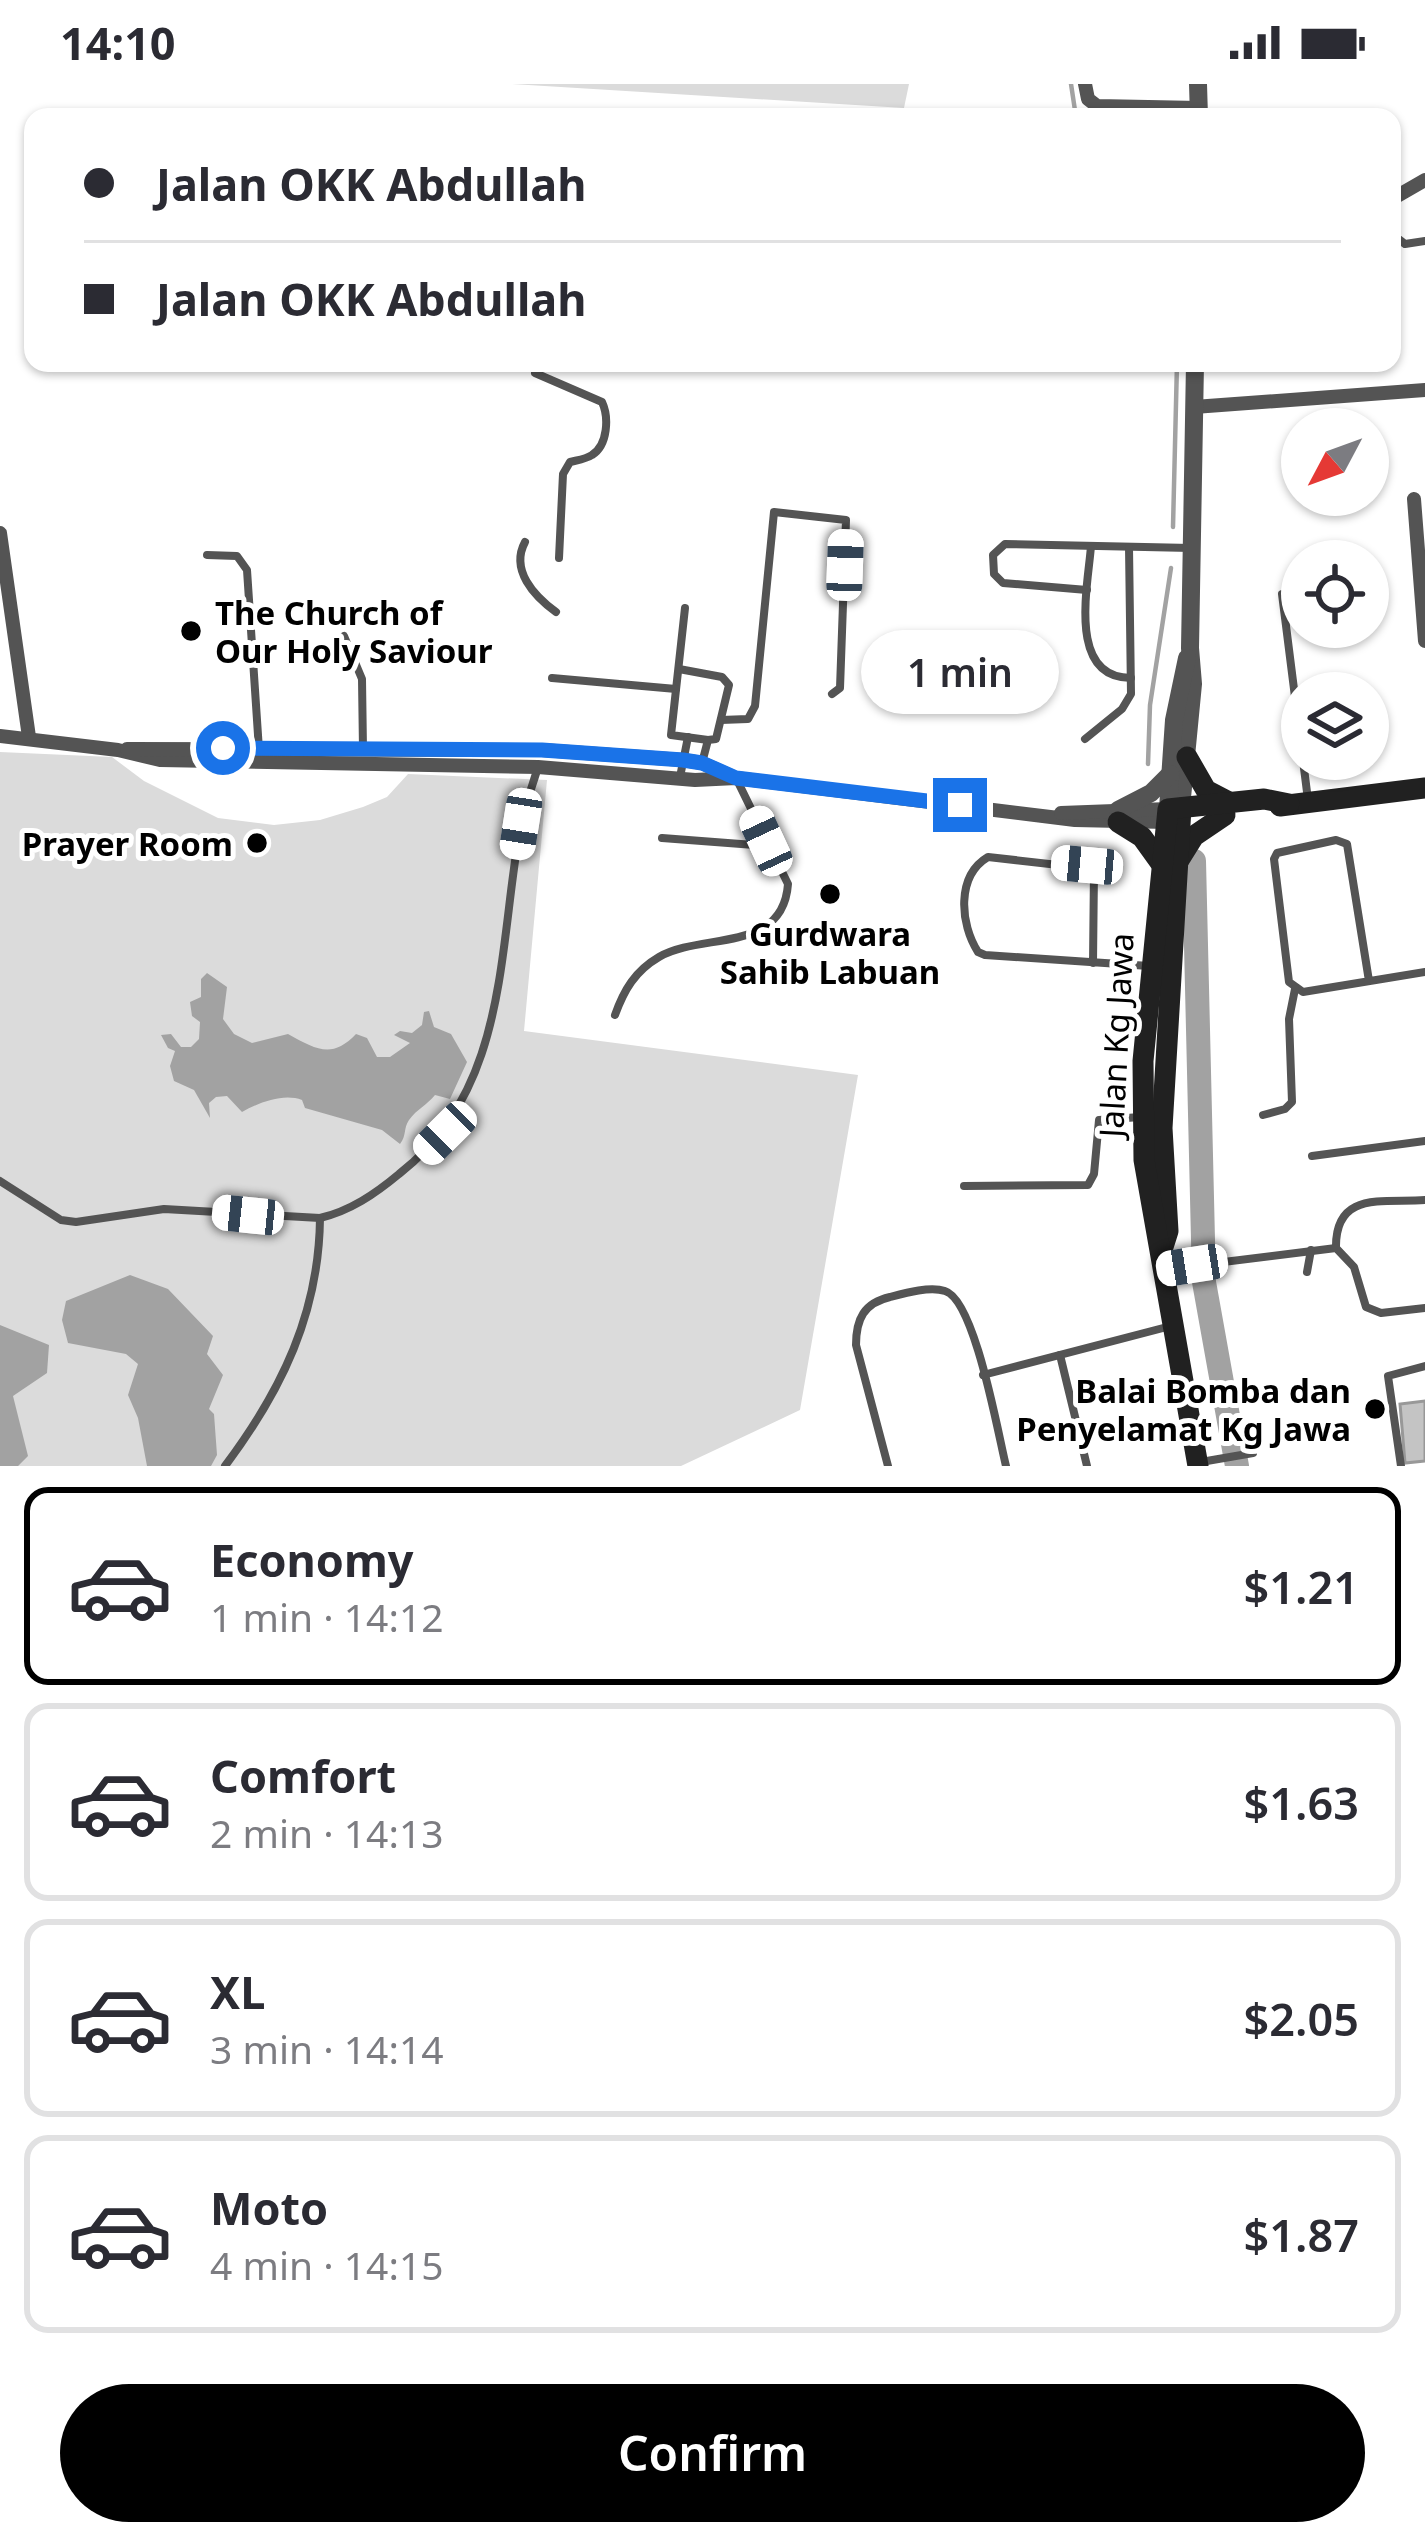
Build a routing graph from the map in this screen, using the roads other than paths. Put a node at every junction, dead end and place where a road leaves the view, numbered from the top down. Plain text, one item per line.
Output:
1 (1085, 84) edge
2 (1126, 108) edge
3 (1195, 372) edge
4 (535, 373) dead end
5 (1425, 390) edge
6 (1194, 407) junction
7 (1414, 499) dead end
8 (0, 532) edge
9 (524, 542) dead end
10 (1091, 546) junction
11 (1129, 547) junction
12 (1193, 548) junction
13 (207, 555) dead end
14 (559, 558) dead end
15 (1088, 590) junction
16 (685, 608) dead end
17 (556, 611) dead end
18 (344, 636) dead end
19 (1425, 641) edge
20 (1190, 648) junction
21 (1286, 648) edge
22 (679, 669) junction
23 (552, 678) dead end
24 (1131, 678) junction
25 (676, 689) junction
26 (832, 694) dead end
27 (721, 720) junction
28 (0, 736) edge
29 (29, 737) junction
30 (688, 737) junction
31 (708, 740) junction
32 (1085, 740) dead end
33 (259, 756) junction
34 (362, 757) junction
35 (1187, 757) junction
36 (683, 760) junction
37 (702, 763) junction
38 (538, 767) junction
39 (1170, 774) junction
40 (680, 778) junction
41 (736, 778) junction
42 (1425, 789) edge
43 (1298, 802) junction
44 (1228, 809) junction
45 (1174, 815) junction
46 (1118, 816) junction
47 (662, 838) dead end
48 (767, 846) junction
49 (1170, 861) junction
50 (1093, 963) junction
51 (1150, 966) junction
52 (1425, 972) edge
53 (1369, 981) junction
54 (1294, 989) junction
55 (615, 1015) dead end
56 (1263, 1115) dead end
57 (1142, 1117) junction
58 (1425, 1141) edge
59 (1312, 1156) dead end
60 (0, 1181) edge
61 (964, 1186) dead end
62 (1425, 1200) edge
63 (320, 1218) junction
64 (1336, 1248) junction
65 (1311, 1249) junction
66 (1164, 1259) junction
67 (1307, 1272) dead end
68 (1425, 1308) edge
69 (1175, 1325) junction
70 (1060, 1355) junction
71 (1425, 1366) edge
72 (983, 1375) junction
73 (1252, 1454) dead end
74 (1204, 1462) edge
75 (225, 1466) edge
76 (888, 1466) edge
77 (1006, 1466) edge
78 (1087, 1466) edge
79 (1401, 1466) edge

1 - 2 street
3 - 6 street
4 - 14 lane
5 - 6 street
6 - 12 street
7 - 19 street
8 - 29 street
9 - 17 lane
10 - 11 lane
10 - 15 lane
10 - 15 lane
11 - 12 lane
11 - 24 lane
12 - 20 street
13 - 33 lane
15 - 24 lane
16 - 22 lane
18 - 34 lane
20 - 35 street
20 - 39 street
21 - 43 lane
22 - 25 lane
22 - 27 lane
23 - 25 lane
24 - 32 lane
25 - 30 lane
26 - 27 lane
27 - 31 lane
28 - 29 street
29 - 33 street
30 - 31 lane
30 - 36 lane
31 - 37 lane
33 - 34 street
34 - 36 street
34 - 38 street
35 - 44 main road
35 - 45 street
36 - 37 street
36 - 40 lane
37 - 41 street
38 - 40 street
38 - 63 lane
39 - 45 street
39 - 46 street
40 - 41 street
41 - 46 street
41 - 48 lane
42 - 43 main road
43 - 44 main road
44 - 45 main road
44 - 49 main road
45 - 46 street
45 - 49 main road, Jalan Kg Jawa
46 - 49 main road
47 - 48 lane
48 - 55 lane
49 - 51 main road, Jalan Kg Jawa
49 - 66 main road, Jalan Kg Jawa
50 - 50 lane
50 - 51 lane
51 - 57 main road, Jalan Kg Jawa
52 - 53 lane
53 - 54 lane
53 - 54 lane
54 - 56 lane
57 - 61 lane
57 - 66 main road, Jalan Kg Jawa
58 - 59 lane
60 - 63 lane
62 - 64 lane
63 - 75 lane
64 - 65 lane
64 - 68 lane
65 - 66 lane
65 - 67 lane
66 - 69 main road, Jalan Kg Jawa
69 - 70 lane
69 - 74 main road, Jalan Kg Jawa
70 - 72 lane
70 - 78 lane
71 - 79 lane
72 - 76 lane
72 - 77 lane
73 - 74 lane

